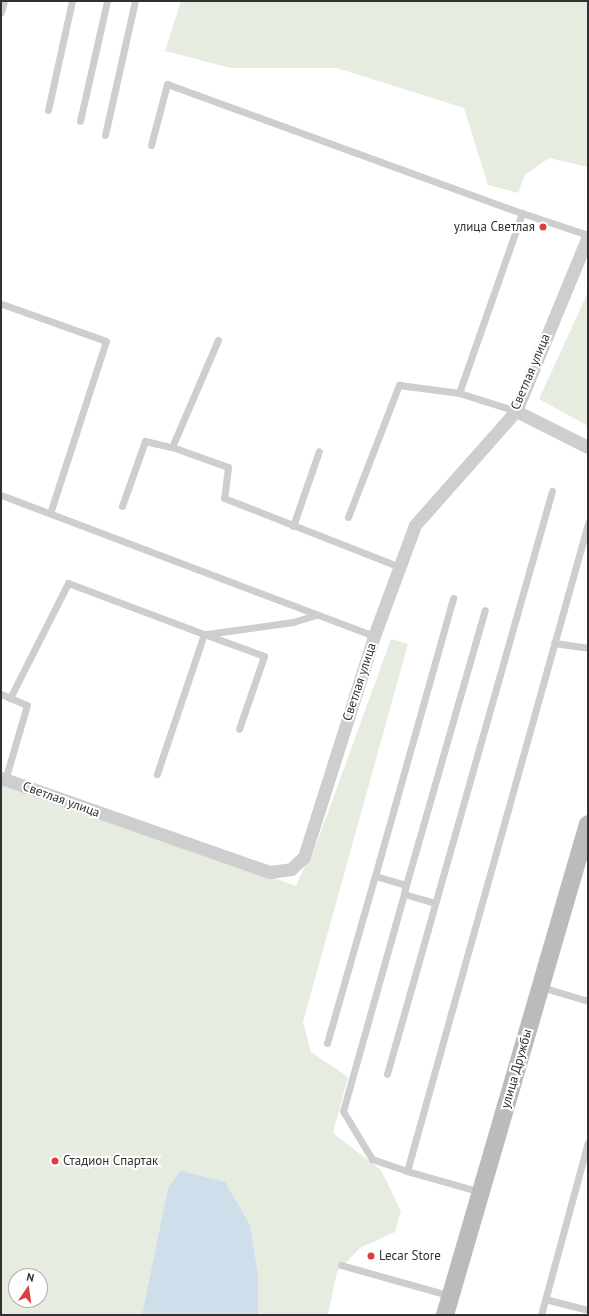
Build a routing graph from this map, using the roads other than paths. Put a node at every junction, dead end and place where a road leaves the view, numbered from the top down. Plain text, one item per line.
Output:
1 (4, 1) edge
2 (72, 1) edge
3 (107, 1) edge
4 (135, 1) edge
5 (1, 12) edge
6 (48, 110) dead end
7 (80, 120) dead end
8 (105, 135) dead end
9 (151, 145) dead end
10 (522, 213) junction
11 (588, 236) edge
12 (2, 304) edge
13 (218, 340) dead end
14 (459, 393) junction
15 (516, 411) junction
16 (172, 447) junction
17 (588, 447) edge
18 (319, 451) dead end
19 (552, 491) dead end
20 (1, 494) edge
21 (122, 506) dead end
22 (50, 513) junction
23 (348, 517) dead end
24 (588, 523) edge
25 (293, 526) junction
26 (400, 567) junction
27 (453, 598) dead end
28 (486, 610) dead end
29 (316, 614) junction
30 (204, 634) junction
31 (374, 636) junction
32 (554, 643) junction
33 (588, 648) edge
34 (1, 694) edge
35 (10, 698) junction
36 (239, 729) dead end
37 (157, 774) dead end
38 (3, 779) edge
39 (588, 824) edge
40 (375, 876) junction
41 (406, 885) junction
42 (404, 894) junction
43 (435, 903) junction
44 (541, 987) junction
45 (588, 1001) edge
46 (328, 1043) dead end
47 (387, 1074) dead end
48 (588, 1142) edge
49 (407, 1171) junction
50 (481, 1192) junction
51 (340, 1265) dead end
52 (451, 1296) junction
53 (545, 1299) junction
54 (588, 1310) edge
55 (445, 1315) edge
56 (541, 1315) edge

1 - 5 lane
2 - 6 lane
3 - 7 lane
4 - 8 lane
9 - 10 lane
10 - 11 lane
10 - 14 lane
11 - 15 street, Светлая улица
12 - 22 lane
13 - 16 lane
14 - 15 lane
14 - 23 lane
15 - 17 street
15 - 26 street, Светлая улица
16 - 21 lane
16 - 25 lane
18 - 25 lane
19 - 43 lane
20 - 22 lane
22 - 29 lane
24 - 32 lane
25 - 26 lane
26 - 31 street, Светлая улица
27 - 40 lane
28 - 41 lane
29 - 30 lane
29 - 31 lane
30 - 35 lane
30 - 36 lane
30 - 37 lane
31 - 38 street, Светлая улица
32 - 33 lane
32 - 49 lane
34 - 35 lane
35 - 38 lane
39 - 44 street, улица Дружбы
40 - 41 lane
40 - 46 lane
41 - 42 lane
42 - 43 lane
42 - 49 lane
43 - 47 lane
44 - 45 lane
44 - 50 street, улица Дружбы
48 - 53 lane
49 - 50 lane
50 - 52 street, улица Дружбы
51 - 52 lane
52 - 55 street, улица Дружбы
53 - 54 lane
53 - 56 lane

